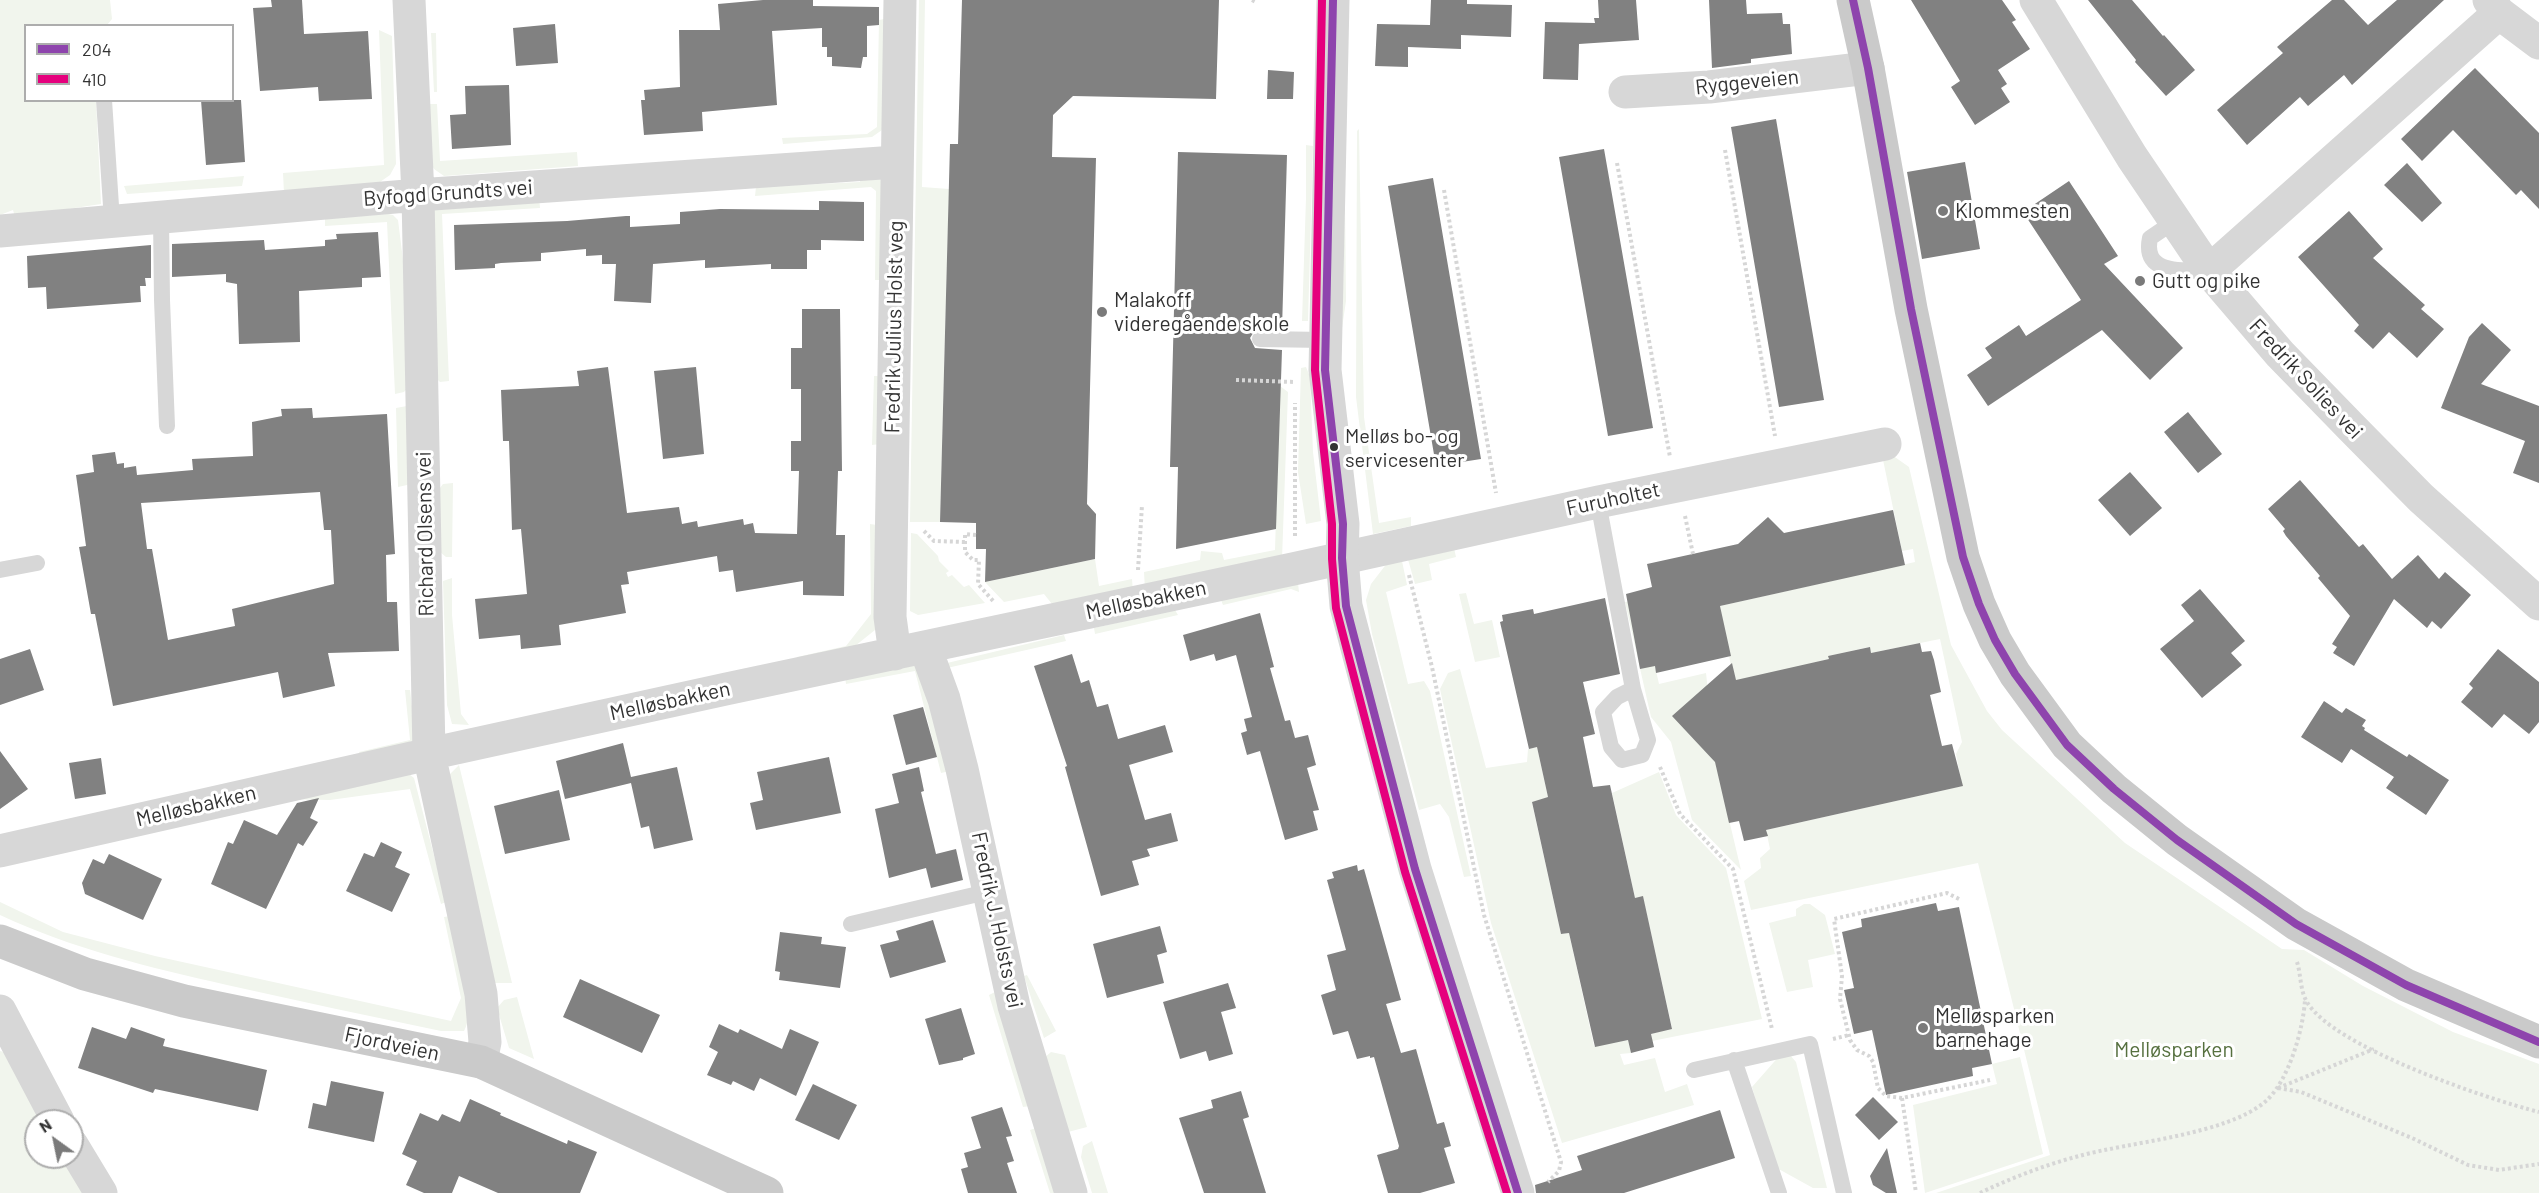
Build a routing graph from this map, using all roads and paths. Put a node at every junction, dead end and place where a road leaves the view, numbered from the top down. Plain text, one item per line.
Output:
1 (409, 0) edge
2 (900, 0) edge
3 (1333, 0) edge
4 (1853, 0) edge
5 (2036, 0) edge
6 (2494, 6) edge
7 (2539, 43) edge
8 (1868, 68) junction
9 (1625, 92) dead end
10 (104, 102) edge
11 (1725, 150) dead end
12 (896, 162) junction
13 (1617, 163) dead end
14 (1444, 190) dead end
15 (417, 195) junction
16 (161, 217) junction
17 (112, 221) junction
18 (0, 231) edge
19 (2209, 271) junction
20 (1260, 339) dead end
21 (1325, 340) junction
22 (1236, 380) dead end
23 (1296, 382) dead end
24 (167, 426) dead end
25 (1885, 444) dead end
26 (1780, 466) junction
27 (1677, 486) junction
28 (1598, 502) junction
29 (1142, 505) dead end
30 (1502, 523) junction
31 (976, 535) dead end
32 (934, 541) dead end
33 (965, 542) junction
34 (1401, 546) junction
35 (1693, 554) dead end
36 (1137, 557) dead end
37 (1342, 558) junction
38 (37, 563) dead end
39 (0, 570) edge
40 (978, 584) dead end
41 (2539, 604) edge
42 (910, 650) junction
43 (1634, 689) junction
44 (1648, 740) junction
45 (429, 754) junction
46 (0, 851) edge
47 (991, 891) junction
48 (1959, 899) dead end
49 (851, 924) dead end
50 (1, 948) edge
51 (2292, 955) dead end
52 (2306, 1000) junction
53 (0, 1011) edge
54 (1849, 1035) junction
55 (1826, 1040) dead end
56 (2539, 1042) edge
57 (2374, 1049) junction
58 (1778, 1050) junction
59 (1734, 1060) junction
60 (481, 1062) junction
61 (1694, 1070) dead end
62 (1990, 1080) dead end
63 (2278, 1088) junction
64 (1902, 1098) junction
65 (52, 1109) edge
66 (2539, 1112) edge
67 (2539, 1164) edge
68 (84, 1165) edge
69 (1530, 1190) edge
70 (101, 1193) edge
71 (767, 1193) edge
72 (1071, 1193) edge
73 (1779, 1193) edge
74 (1844, 1193) edge
75 (1916, 1193) edge
76 (1980, 1193) edge

1 - 15 street, Richard Olsens vei
2 - 12 street, Fredrik Julius Holst veg
3 - 21 street
4 - 8 main road
5 - 19 street, Fredrik Solies vei
6 - 7 street
6 - 19 street
8 - 9 street, Ryggeveien
8 - 56 main road
10 - 17 lane
11 - 26 path
12 - 15 street, Byfogd Grundts vei
12 - 42 street, Fredrik Julius Holst veg
13 - 27 path
14 - 30 path
15 - 16 street, Byfogd Grundts vei
15 - 45 street, Richard Olsens vei
16 - 17 street, Byfogd Grundts vei
16 - 24 lane
17 - 18 street, Byfogd Grundts vei
19 - 41 street, Fredrik Solies vei
20 - 21 lane
21 - 37 street
22 - 23 path
25 - 26 street, Furuholtet
26 - 27 street, Furuholtet
27 - 28 street, Furuholtet
27 - 35 path
28 - 30 street, Furuholtet
28 - 43 lane
29 - 36 path
30 - 34 street, Furuholtet
31 - 33 path
32 - 33 path
33 - 40 path
34 - 37 street, Furuholtet
34 - 69 path
37 - 42 street, Melløsbakken
37 - 69 street
38 - 39 lane
42 - 45 street, Melløsbakken
42 - 47 street, Fredrik J. Holsts vei
43 - 44 lane
43 - 44 lane
44 - 58 path
45 - 46 street, Melløsbakken
45 - 60 street, Richard Olsens vei
47 - 49 lane
47 - 72 street, Fredrik J. Holsts vei
48 - 54 path
50 - 60 main road, Fjordveien
51 - 52 path
52 - 57 path
52 - 63 path
53 - 65 street
54 - 55 path
54 - 64 path
57 - 63 path
57 - 66 path
58 - 59 lane
58 - 74 lane
59 - 61 lane
59 - 73 lane
60 - 71 main road, Fjordveien
62 - 64 path
63 - 67 path
63 - 76 path
64 - 75 path
68 - 70 street

